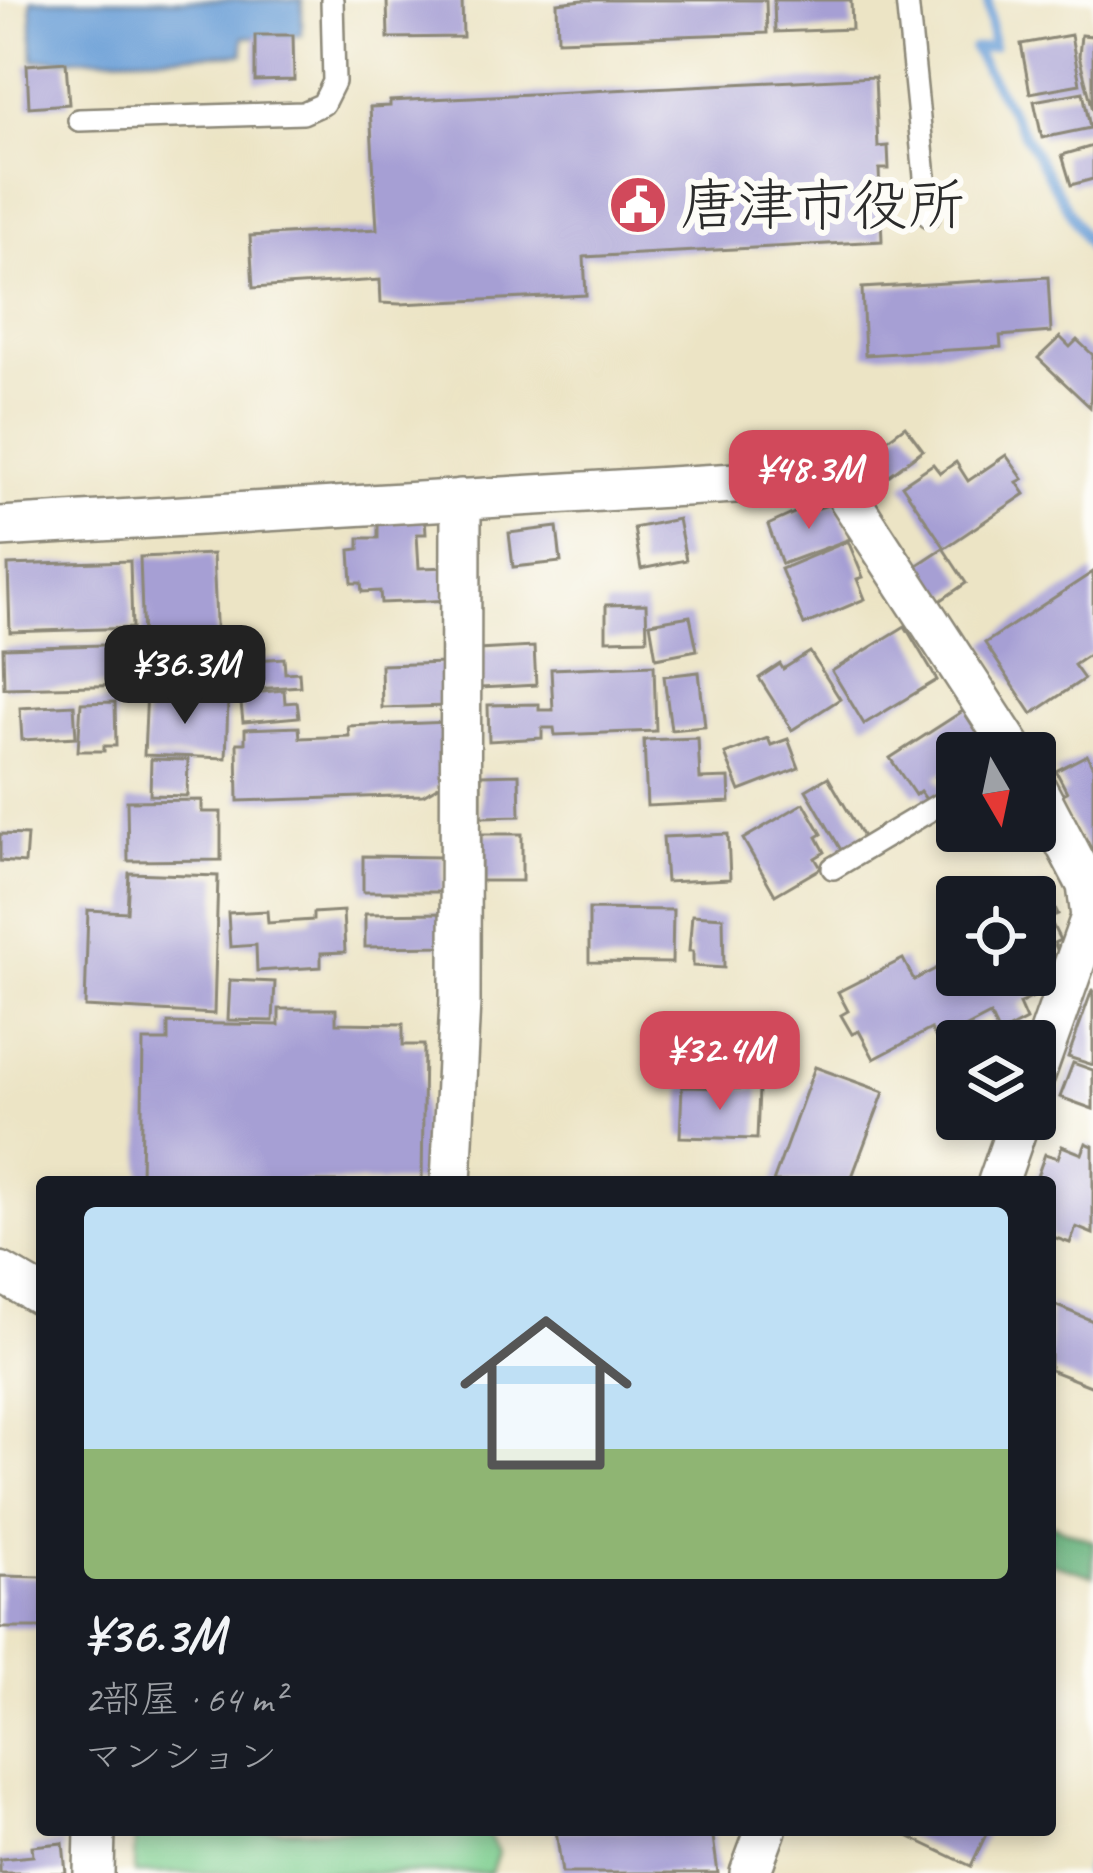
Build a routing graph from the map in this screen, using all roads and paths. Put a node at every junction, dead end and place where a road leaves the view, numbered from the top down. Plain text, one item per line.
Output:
1 (332, 0) edge
2 (907, 0) edge
3 (79, 120) dead end
4 (929, 216) dead end
5 (461, 499) junction
6 (0, 527) edge
7 (1002, 732) edge
8 (936, 807) edge
9 (1056, 826) edge
10 (833, 868) dead end
11 (1080, 985) edge
12 (1056, 1033) edge
13 (1013, 1140) edge
14 (452, 1176) edge
15 (1000, 1176) edge
16 (95, 1836) edge
17 (764, 1836) edge
18 (94, 1873) edge
19 (751, 1873) edge

1 - 3 lane
2 - 4 lane
5 - 6 street
5 - 7 street
5 - 14 street
8 - 10 lane
9 - 11 street
11 - 12 street
13 - 15 street
16 - 18 street
17 - 19 street

